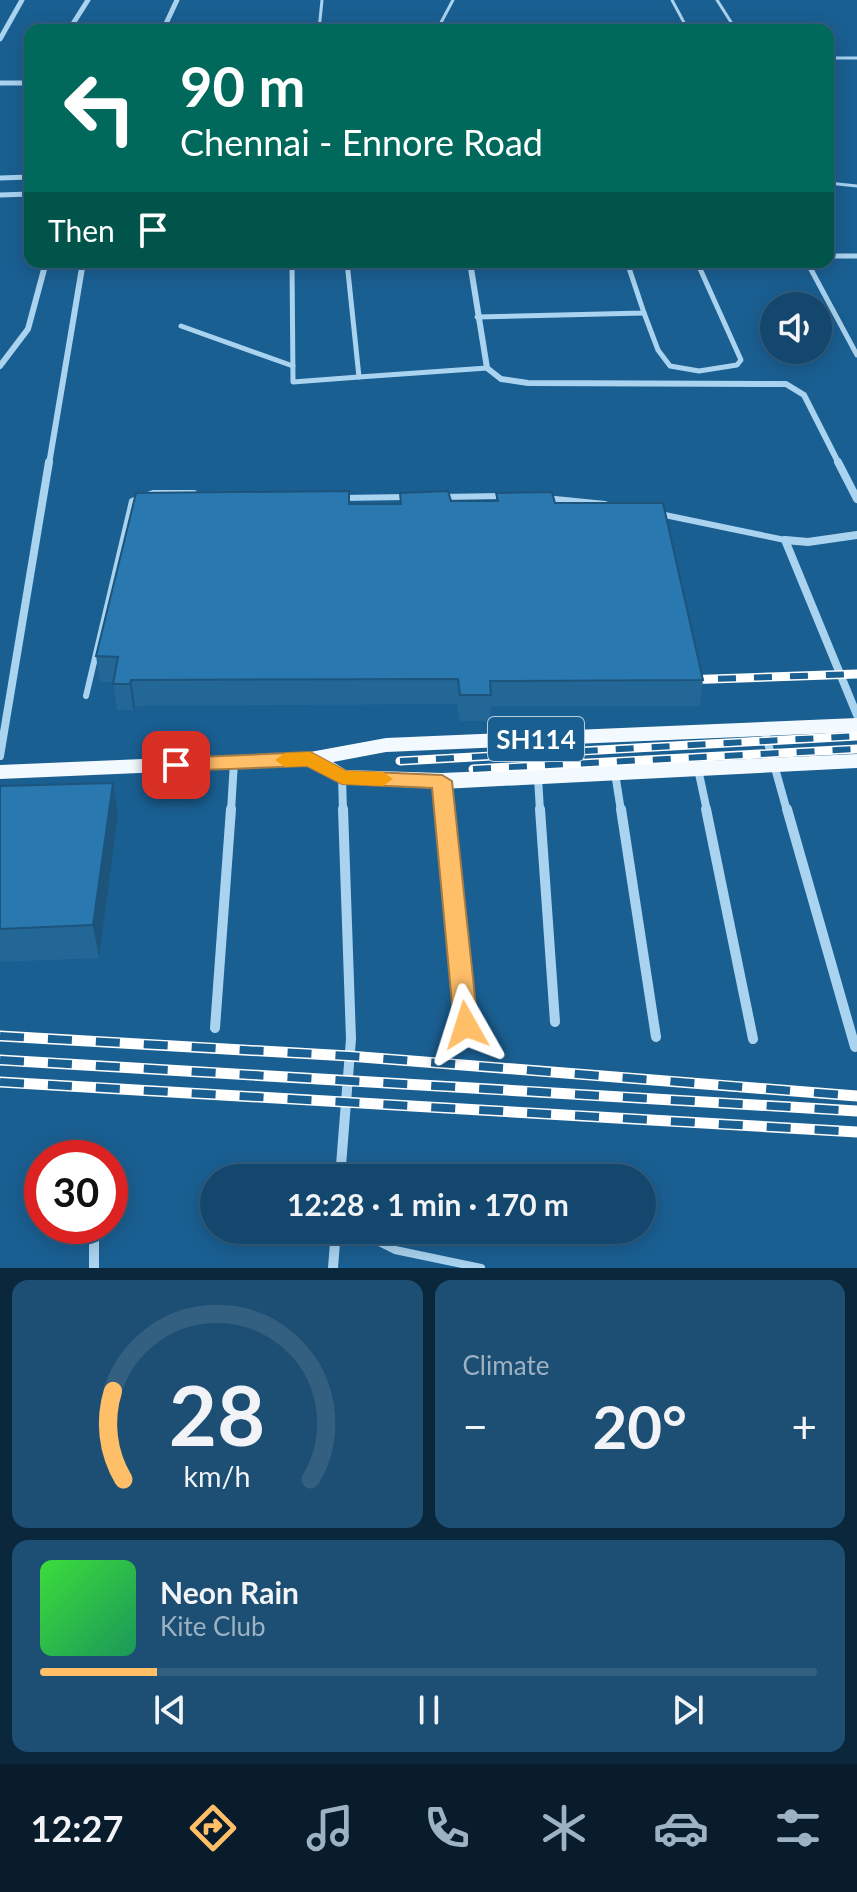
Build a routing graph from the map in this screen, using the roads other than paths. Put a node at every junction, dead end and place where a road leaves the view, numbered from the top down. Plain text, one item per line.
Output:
1 (22, 0) edge
2 (88, 0) edge
3 (177, 0) edge
4 (322, 0) edge
5 (453, 0) edge
6 (672, 0) edge
7 (717, 0) edge
8 (73, 24) edge
9 (166, 24) edge
10 (320, 24) edge
11 (440, 24) edge
12 (684, 24) edge
13 (732, 24) edge
14 (0, 39) edge
15 (834, 58) edge
16 (857, 58) edge
17 (0, 83) edge
18 (24, 83) edge
19 (24, 177) edge
20 (2, 178) edge
21 (834, 184) edge
22 (857, 186) edge
23 (0, 193) edge
24 (24, 194) edge
25 (834, 256) edge
26 (857, 256) edge
27 (44, 268) edge
28 (82, 268) edge
29 (292, 268) edge
30 (348, 268) edge
31 (471, 268) edge
32 (629, 268) edge
33 (700, 268) edge
34 (810, 268) edge
35 (644, 313) junction
36 (477, 317) junction
37 (181, 326) dead end
38 (857, 355) edge
39 (0, 366) edge
40 (293, 366) junction
41 (487, 368) junction
42 (359, 377) junction
43 (202, 494) edge
44 (510, 496) edge
45 (413, 497) edge
46 (428, 497) edge
47 (540, 498) edge
48 (339, 499) edge
49 (857, 499) edge
50 (614, 505) edge
51 (655, 514) edge
52 (857, 535) edge
53 (785, 540) junction
54 (86, 696) dead end
55 (857, 715) edge
56 (857, 725) edge
57 (764, 729) junction
58 (0, 756) edge
59 (310, 759) junction
60 (234, 762) junction
61 (857, 762) edge
62 (774, 765) junction
63 (698, 769) junction
64 (0, 772) edge
65 (615, 773) junction
66 (342, 777) junction
67 (538, 777) junction
68 (442, 781) junction
69 (555, 1022) dead end
70 (466, 1025) dead end
71 (215, 1028) dead end
72 (656, 1037) dead end
73 (753, 1039) dead end
74 (855, 1047) edge
75 (341, 1164) edge
76 (94, 1244) edge
77 (335, 1244) edge
78 (383, 1244) edge
79 (94, 1268) edge
80 (333, 1268) edge
81 (481, 1268) edge

1 - 14 street
2 - 8 street
3 - 9 street
4 - 10 lane
5 - 11 lane
6 - 12 lane
7 - 13 lane
15 - 16 lane
17 - 18 street
19 - 20 street
20 - 23 street
21 - 22 lane
23 - 24 street
25 - 26 lane
27 - 39 street
28 - 58 street
29 - 40 lane
30 - 42 lane
31 - 36 street
32 - 35 lane
33 - 35 lane
34 - 38 lane
35 - 36 lane
36 - 41 street
37 - 40 lane
40 - 42 lane
41 - 42 lane
41 - 49 street
43 - 54 lane
44 - 46 lane
45 - 48 lane
47 - 50 lane
51 - 53 lane
52 - 53 street
53 - 55 street
56 - 57 main road, SH114
57 - 59 main road, SH114
57 - 62 street
59 - 60 main road, SH114
59 - 66 main road, SH114
60 - 64 main road, SH114
60 - 71 street
61 - 62 main road, SH114
62 - 63 main road, SH114
62 - 74 street
63 - 65 main road, SH114
63 - 73 street
65 - 67 main road, SH114
65 - 72 street
66 - 68 main road, SH114
66 - 75 street
67 - 68 main road, SH114
67 - 69 street
68 - 70 street
76 - 79 street
77 - 80 street
78 - 81 lane

